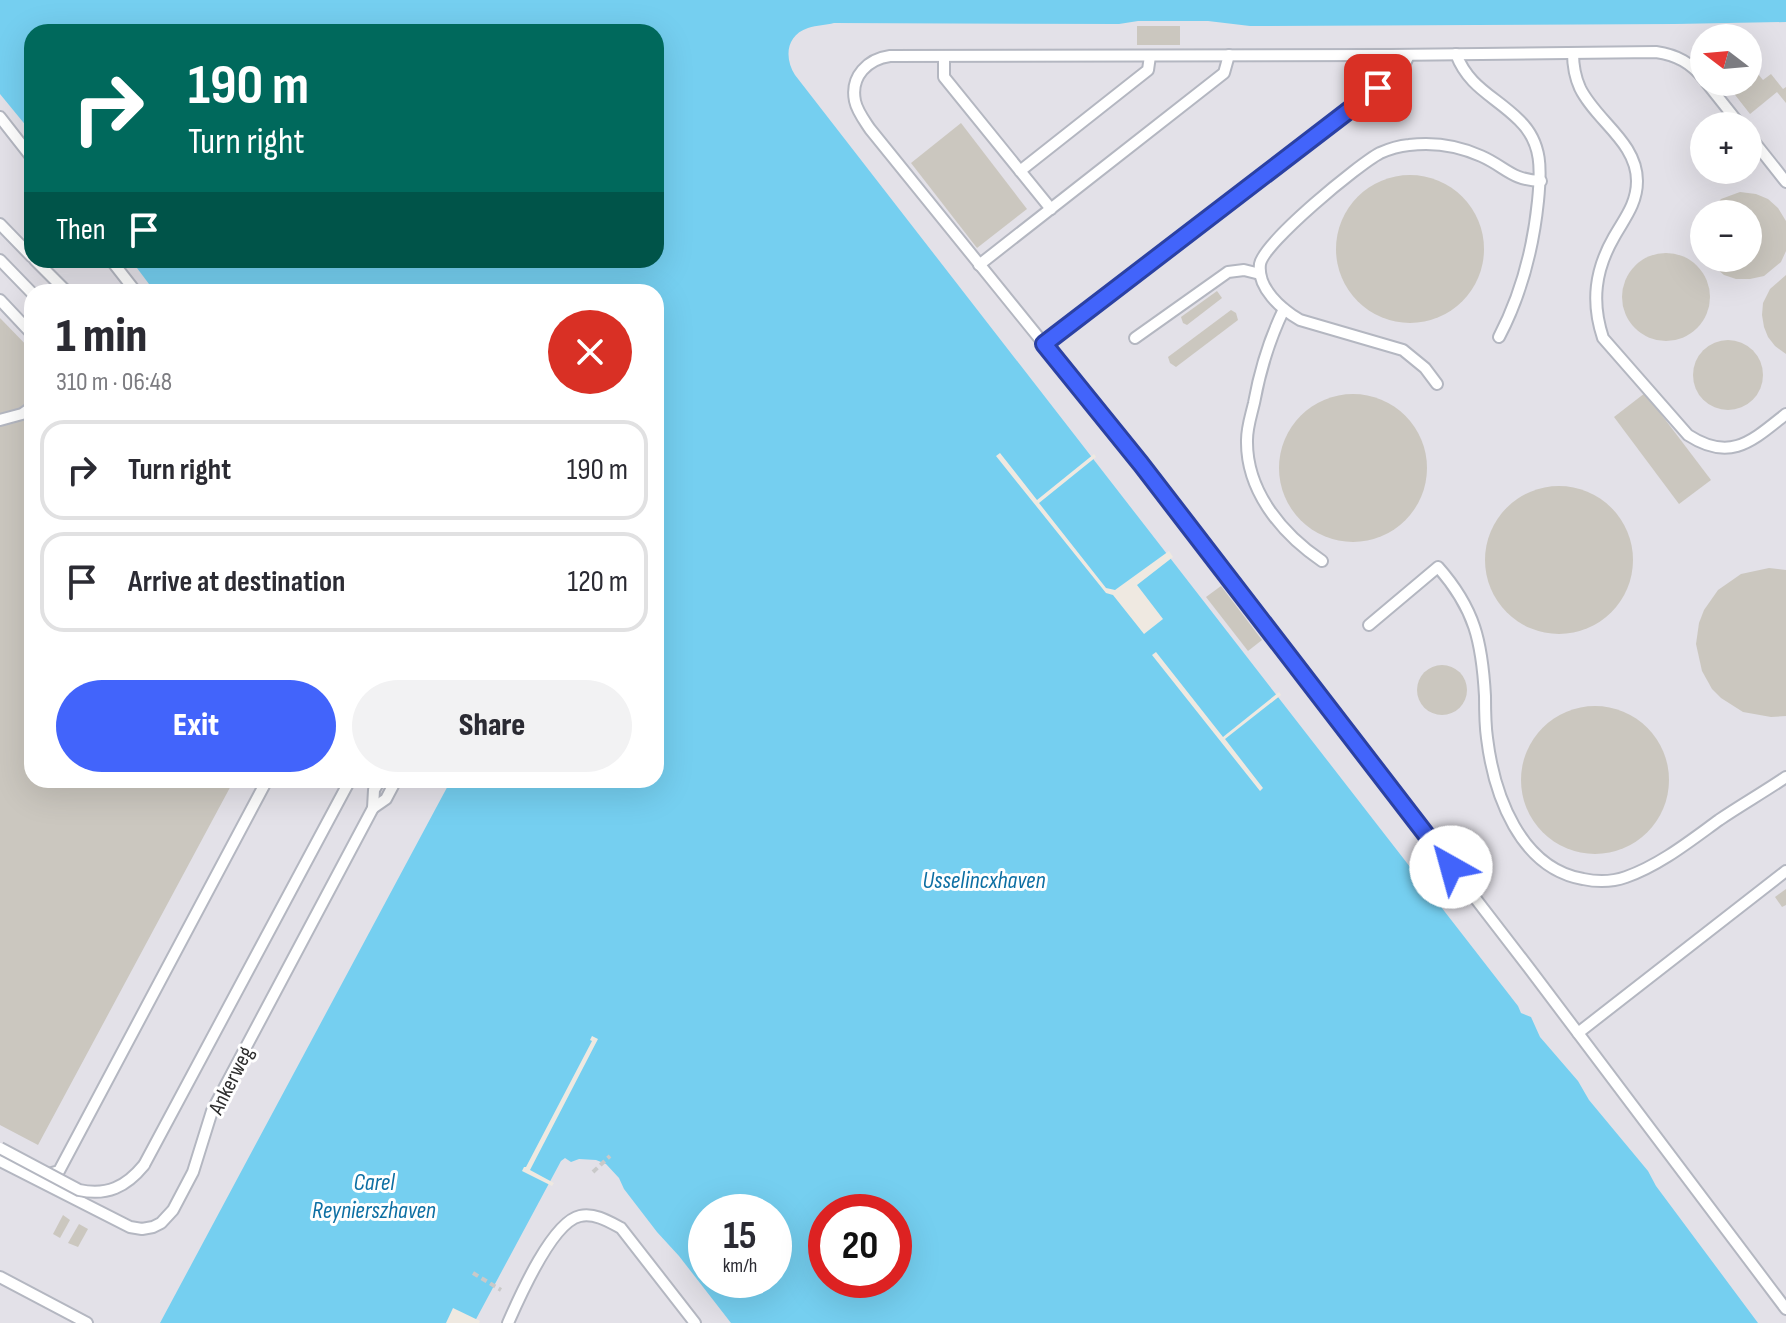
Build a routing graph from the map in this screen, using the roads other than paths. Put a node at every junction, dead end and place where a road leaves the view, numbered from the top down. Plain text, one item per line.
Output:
1 (1573, 53) junction
2 (1456, 54) junction
3 (1229, 55) junction
4 (1409, 55) junction
5 (944, 56) junction
6 (1150, 56) junction
7 (1690, 65) edge
8 (1717, 96) edge
9 (1730, 112) edge
10 (0, 117) edge
11 (24, 148) edge
12 (1762, 152) edge
13 (1020, 171) junction
14 (1541, 181) junction
15 (1786, 182) edge
16 (1051, 209) junction
17 (0, 224) edge
18 (24, 248) edge
19 (0, 260) edge
20 (979, 265) junction
21 (44, 268) edge
22 (117, 268) edge
23 (1260, 274) junction
24 (59, 284) edge
25 (130, 284) edge
26 (24, 285) edge
27 (0, 300) edge
28 (1284, 309) junction
29 (24, 325) edge
30 (1499, 337) dead end
31 (1135, 338) dead end
32 (1044, 344) junction
33 (1437, 384) dead end
34 (24, 413) edge
35 (1786, 414) edge
36 (0, 420) edge
37 (1322, 561) dead end
38 (1369, 625) dead end
39 (1786, 777) edge
40 (263, 788) edge
41 (346, 788) edge
42 (375, 788) edge
43 (392, 788) edge
44 (373, 808) junction
45 (1786, 871) edge
46 (1578, 1033) junction
47 (0, 1148) edge
48 (0, 1161) edge
49 (27, 1175) junction
50 (0, 1277) edge
51 (1786, 1309) edge
52 (87, 1323) edge
53 (508, 1323) edge
54 (695, 1323) edge

1 - 2 lane
1 - 7 lane
1 - 35 lane
2 - 4 lane
2 - 14 lane
3 - 4 lane
3 - 6 lane
3 - 16 lane
4 - 32 lane
5 - 6 lane
5 - 13 lane
5 - 20 lane
6 - 13 lane
8 - 9 lane
10 - 11 lane
12 - 15 lane
13 - 16 lane
14 - 23 lane
14 - 30 lane
16 - 20 lane
17 - 18 lane
19 - 26 lane
20 - 32 lane
21 - 24 lane
22 - 25 lane
23 - 28 lane
23 - 31 lane
27 - 29 lane
28 - 33 lane
28 - 37 lane
32 - 46 lane
34 - 36 lane
38 - 39 lane
40 - 49 lane
41 - 47 lane, Ankerweg, bridge
42 - 44 lane, Ankerweg
43 - 44 lane, Ankerweg
44 - 49 lane, Ankerweg
45 - 46 lane
46 - 51 lane
48 - 49 lane, Ankerweg
50 - 52 lane
53 - 54 lane

